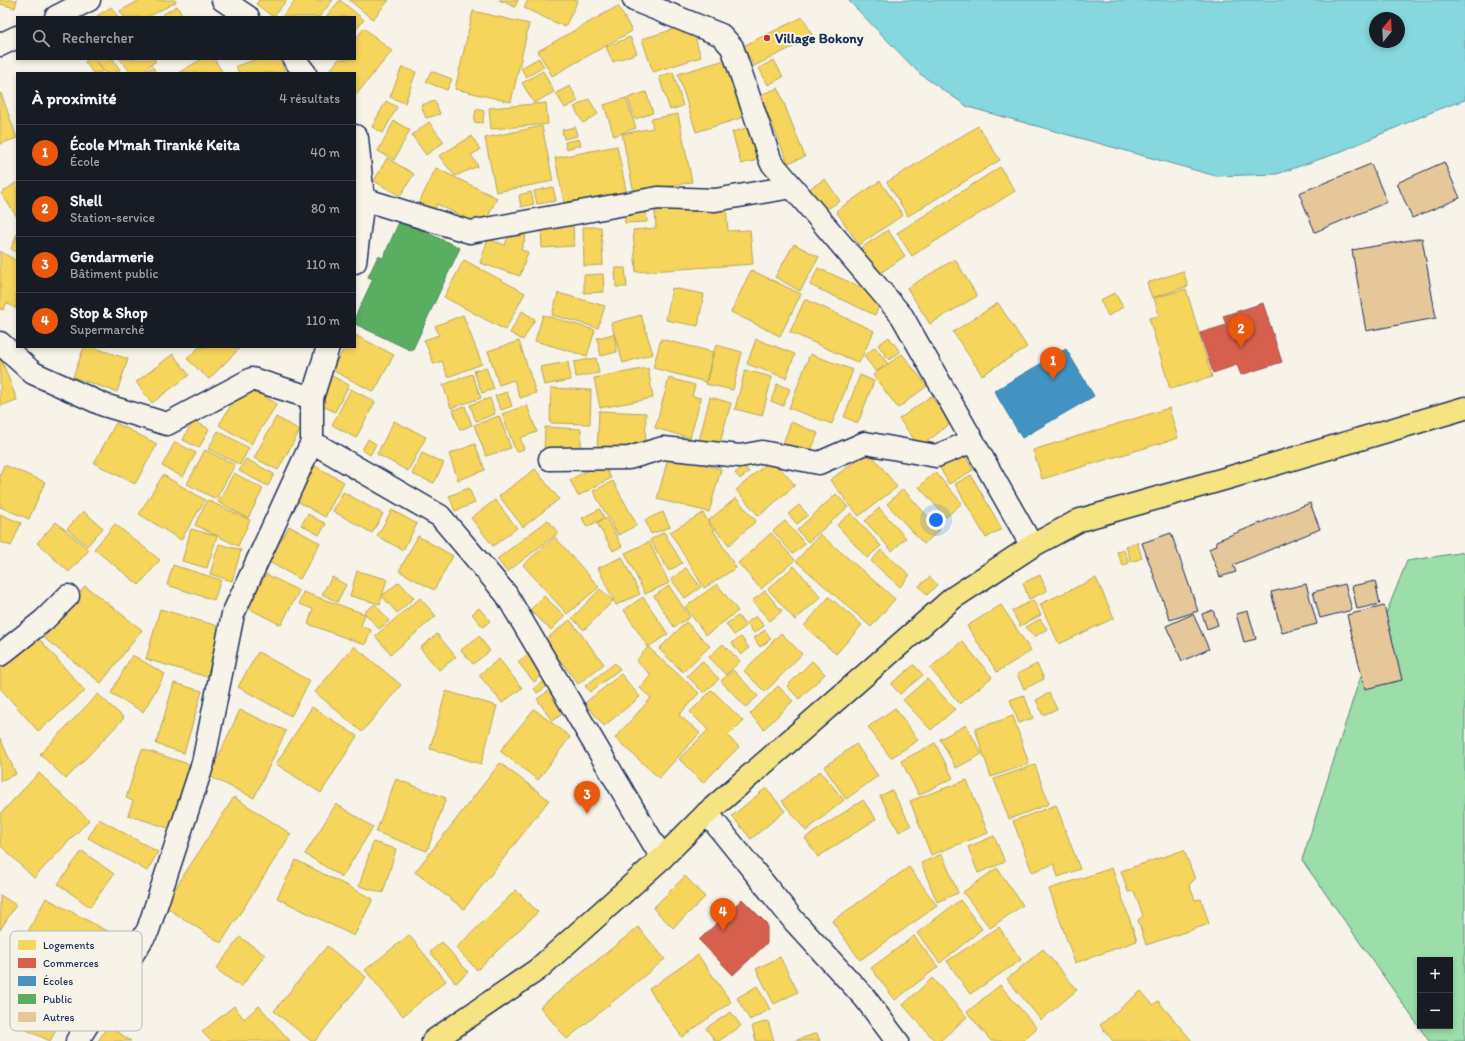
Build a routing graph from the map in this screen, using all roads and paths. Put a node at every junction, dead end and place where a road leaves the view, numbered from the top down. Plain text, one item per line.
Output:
1 (89, 0) edge
2 (223, 0) edge
3 (634, 0) edge
4 (58, 16) edge
5 (247, 16) edge
6 (16, 37) edge
7 (0, 45) edge
8 (295, 60) edge
9 (304, 72) edge
10 (356, 137) edge
11 (792, 187) junction
12 (363, 199) junction
13 (356, 254) edge
14 (0, 343) edge
15 (328, 348) edge
16 (312, 398) junction
17 (1465, 408) edge
18 (973, 441) junction
19 (312, 442) junction
20 (550, 460) dead end
21 (1032, 546) junction
22 (68, 596) dead end
23 (0, 655) edge
24 (706, 813) junction
25 (662, 858) junction
26 (142, 939) edge
27 (83, 1031) edge
28 (77, 1041) edge
29 (432, 1041) edge
30 (897, 1041) edge

1 - 4 street
2 - 5 street
3 - 11 street
6 - 7 street
8 - 9 street
10 - 12 street
11 - 12 street
11 - 18 street
12 - 13 street
14 - 16 street
15 - 16 street
16 - 19 street
17 - 21 main road
18 - 20 street
18 - 21 street
19 - 25 street
19 - 26 street
21 - 24 main road
22 - 23 street
24 - 25 main road
24 - 30 street
25 - 29 main road
27 - 28 street

